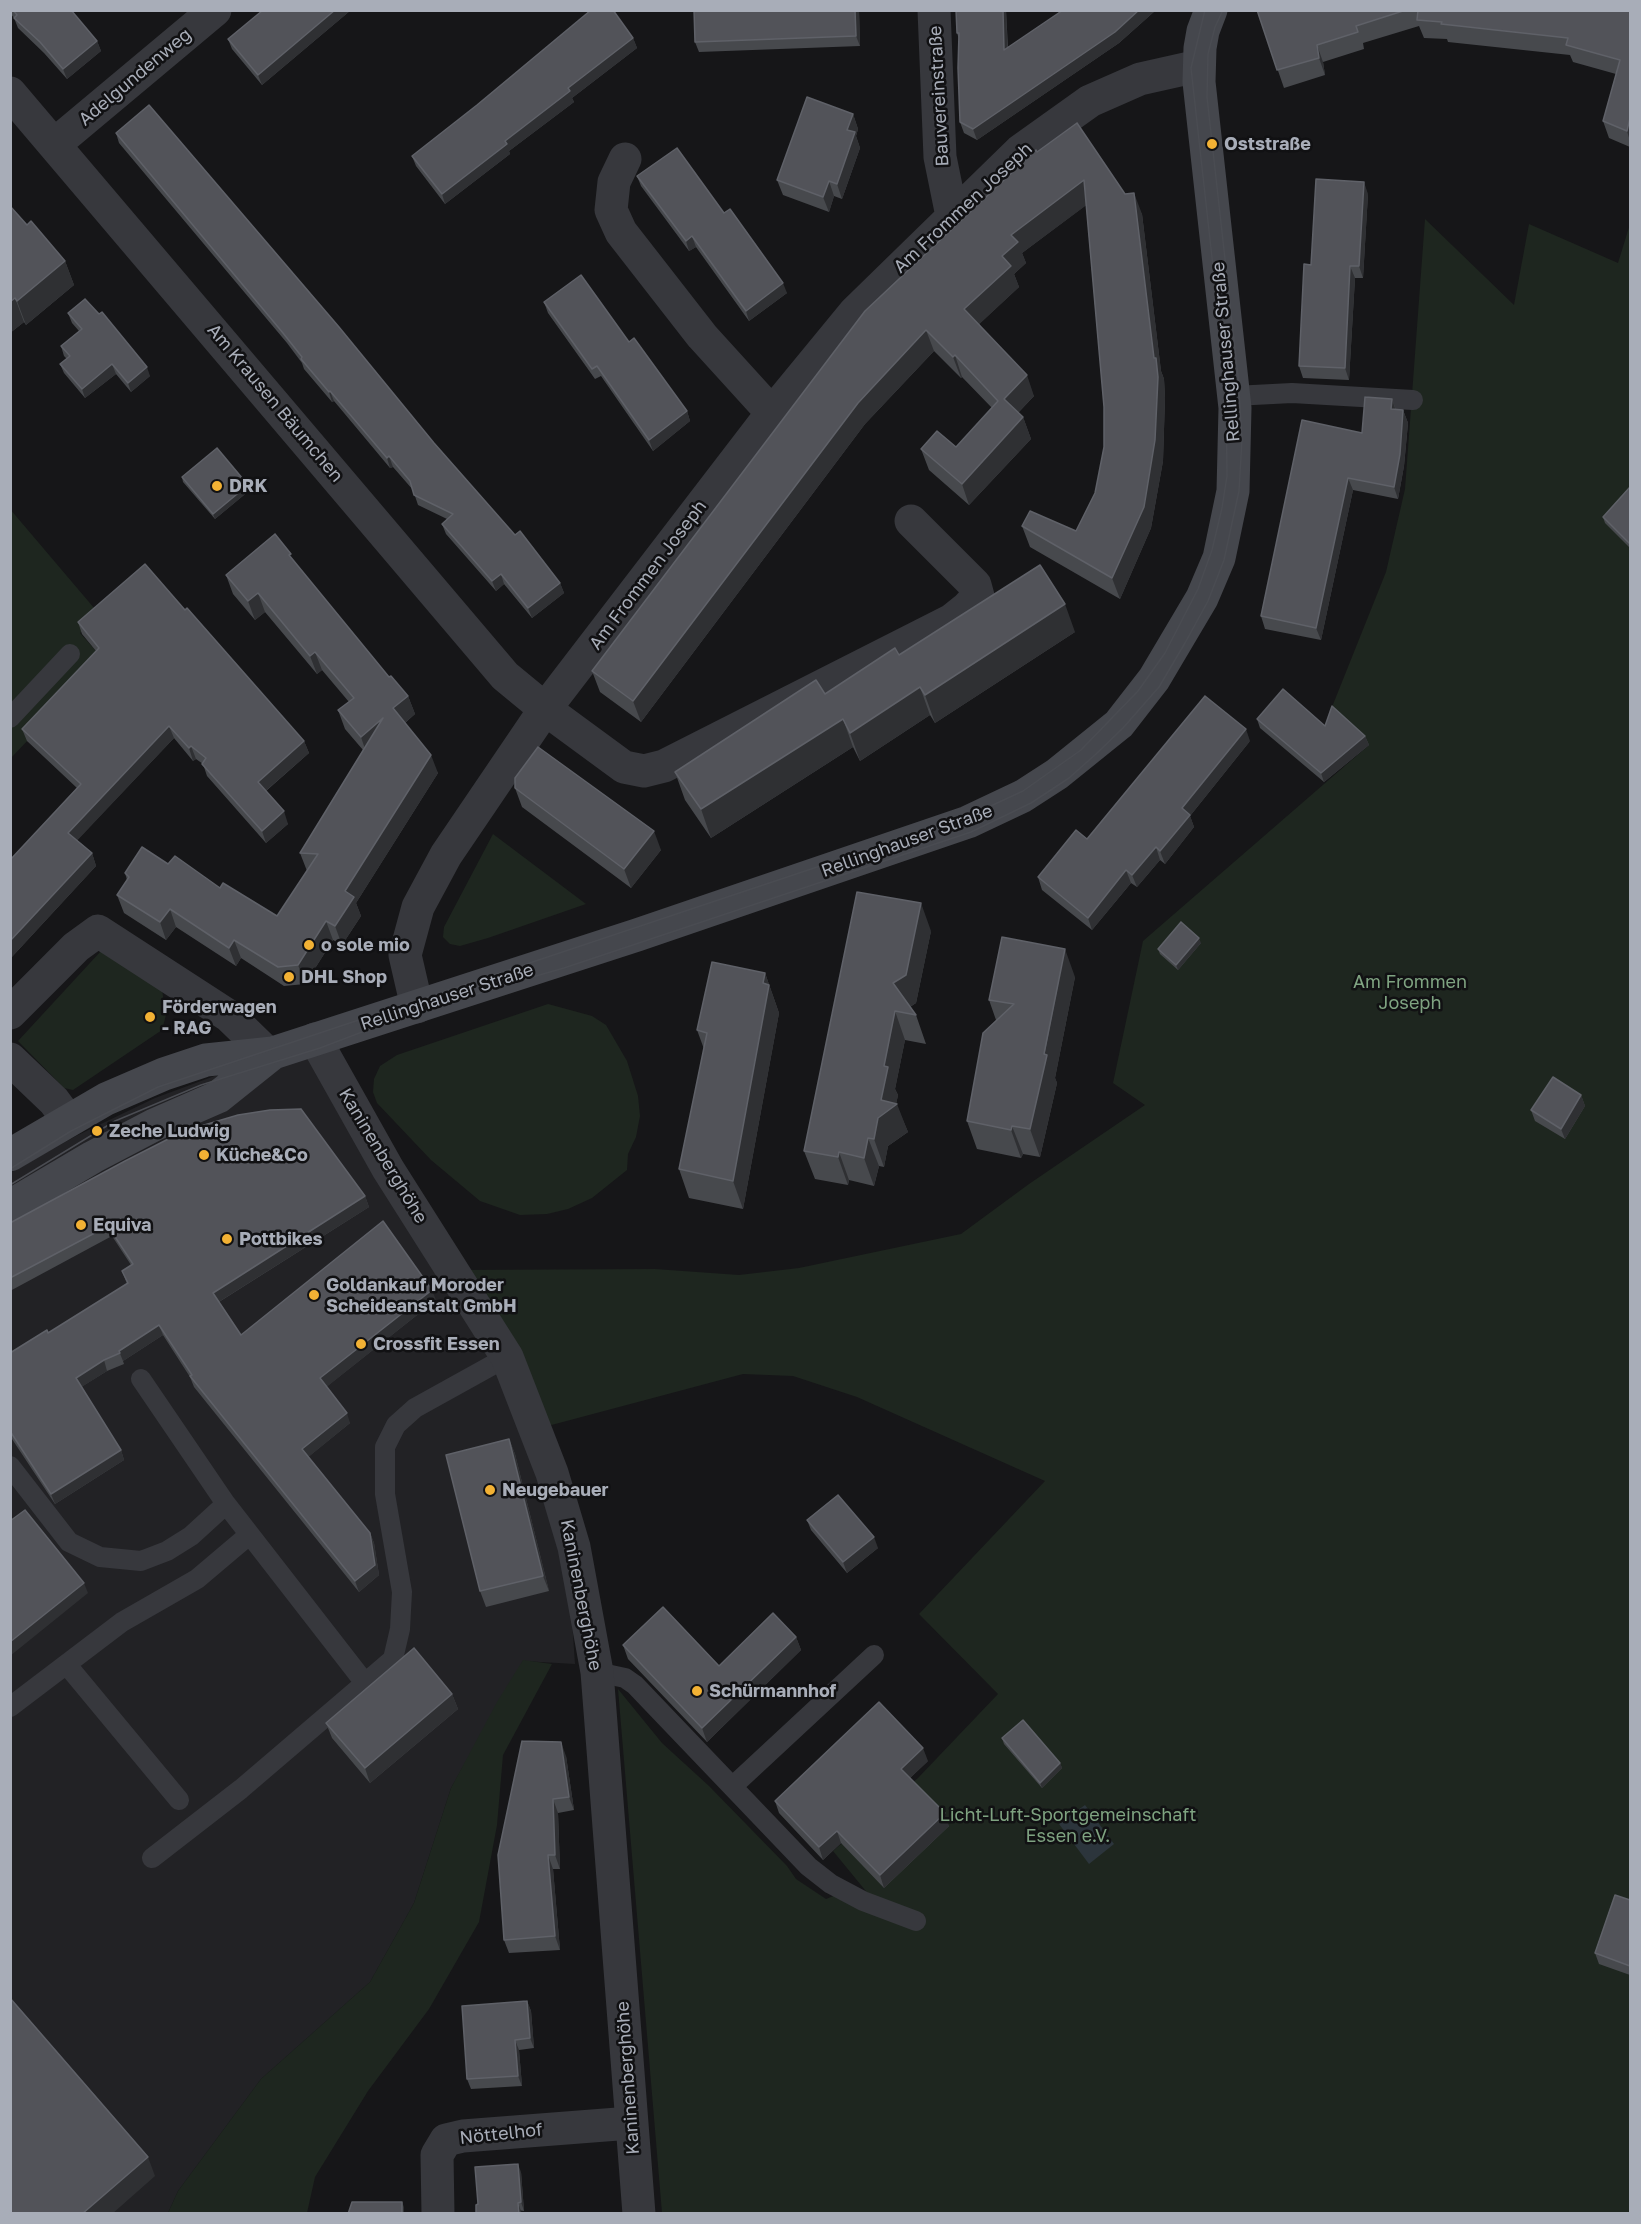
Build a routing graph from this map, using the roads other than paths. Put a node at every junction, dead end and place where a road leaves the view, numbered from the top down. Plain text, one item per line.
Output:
1 (215, 10) edge
2 (934, 10) edge
3 (1211, 10) edge
4 (1198, 66) junction
5 (10, 93) edge
6 (55, 144) junction
7 (624, 159) dead end
8 (952, 216) junction
9 (1233, 396) junction
10 (1413, 400) dead end
11 (772, 412) junction
12 (911, 520) dead end
13 (70, 654) dead end
14 (545, 709) junction
15 (10, 718) edge
16 (417, 1007) junction
17 (10, 1013) edge
18 (315, 1039) junction
19 (273, 1053) junction
20 (10, 1059) edge
21 (68, 1120) junction
22 (10, 1155) edge
23 (10, 1206) edge
24 (507, 1358) junction
25 (141, 1379) dead end
26 (13, 1474) edge
27 (226, 1504) junction
28 (249, 1535) junction
29 (874, 1655) dead end
30 (67, 1665) junction
31 (597, 1672) junction
32 (365, 1683) junction
33 (10, 1707) edge
34 (733, 1786) junction
35 (179, 1800) dead end
36 (152, 1858) dead end
37 (916, 1921) dead end
38 (631, 2123) junction
39 (438, 2214) edge
40 (639, 2214) edge

1 - 6 street, Adelgundenweg
2 - 8 street, Bauvereinstraße
3 - 4 main road, Rellinghauser Straße
4 - 8 street, Am Frommen Joseph
4 - 9 main road, Rellinghauser Straße
5 - 6 street, Am Krausen Bäumchen
6 - 14 street, Am Krausen Bäumchen
7 - 11 street
8 - 11 street, Am Frommen Joseph
9 - 10 lane
9 - 16 main road, Rellinghauser Straße
11 - 14 street, Am Frommen Joseph
12 - 14 street
13 - 15 lane
14 - 16 street, Am Frommen Joseph
16 - 18 main road, Rellinghauser Straße
17 - 19 street
18 - 19 main road, Rellinghauser Straße
18 - 24 street, Kaninenberghöhe
19 - 21 main road, Rellinghauser Straße
19 - 23 main road, Rellinghauser Straße
20 - 21 street
21 - 22 main road, Rellinghauser Straße
24 - 31 street, Kaninenberghöhe
24 - 32 lane
25 - 27 lane
26 - 27 lane
27 - 28 lane
28 - 30 lane
28 - 32 lane
29 - 34 lane
30 - 33 lane
30 - 35 lane
31 - 34 lane
31 - 38 street, Kaninenberghöhe
32 - 36 lane
34 - 37 lane
38 - 39 street, Nöttelhof
38 - 40 street, Kaninenberghöhe

